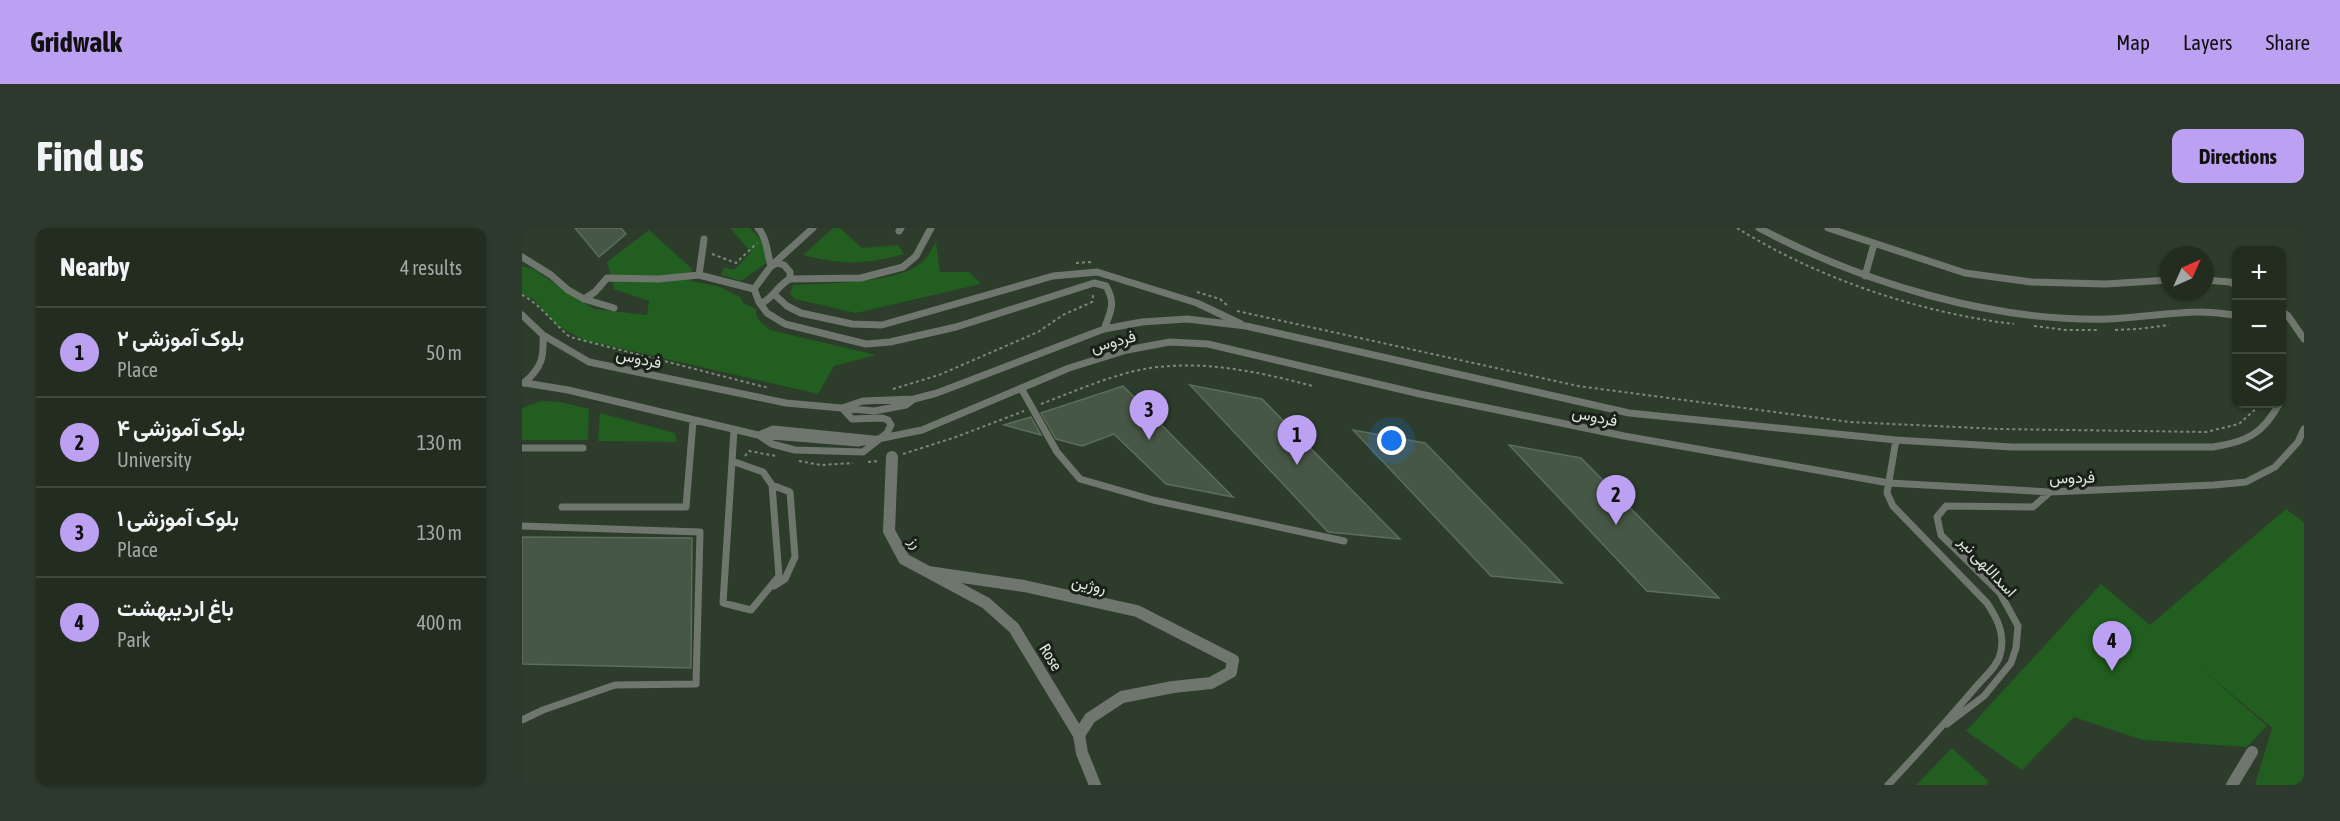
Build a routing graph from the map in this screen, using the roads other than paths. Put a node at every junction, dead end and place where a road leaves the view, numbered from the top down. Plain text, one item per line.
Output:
1 (758, 228) edge
2 (813, 228) edge
3 (931, 228) edge
4 (1759, 228) edge
5 (1828, 228) edge
6 (704, 238) dead end
7 (1874, 244) junction
8 (522, 257) edge
9 (771, 266) junction
10 (699, 275) junction
11 (1865, 276) junction
12 (790, 279) junction
13 (2160, 281) edge
14 (2214, 281) edge
15 (2232, 283) edge
16 (754, 289) junction
17 (775, 296) junction
18 (584, 299) junction
19 (759, 302) junction
20 (614, 308) dead end
21 (2286, 314) edge
22 (522, 315) edge
23 (2232, 315) edge
24 (1246, 326) junction
25 (1104, 329) junction
26 (543, 335) junction
27 (2304, 339) edge
28 (524, 384) edge
29 (1021, 388) junction
30 (842, 408) junction
31 (2277, 408) edge
32 (693, 421) junction
33 (2304, 429) edge
34 (734, 430) junction
35 (758, 435) junction
36 (878, 440) junction
37 (1896, 440) junction
38 (522, 448) edge
39 (583, 448) dead end
40 (892, 457) road end
41 (732, 461) junction
42 (1889, 483) junction
43 (772, 485) junction
44 (2050, 492) junction
45 (562, 507) dead end
46 (522, 526) edge
47 (1344, 541) dead end
48 (928, 572) junction
49 (769, 588) junction
50 (986, 603) joint
51 (522, 720) edge
52 (1943, 727) junction
53 (1079, 735) junction
54 (2252, 752) dead end
55 (1095, 785) edge
56 (1888, 785) edge
57 (2232, 785) edge

1 - 9 lane
2 - 9 lane
3 - 12 lane
4 - 11 lane
5 - 7 lane
6 - 10 lane
7 - 11 lane
7 - 13 lane
8 - 18 lane
9 - 12 lane
9 - 16 lane
10 - 16 lane
10 - 18 lane
11 - 23 lane
12 - 17 lane
14 - 15 lane
16 - 19 lane
17 - 19 lane
17 - 24 lane
18 - 20 lane
19 - 25 lane
21 - 27 lane
22 - 26 lane, فردوس
24 - 25 lane, فردوس
24 - 37 lane, فردوس
25 - 30 lane, فردوس
26 - 28 lane
26 - 30 lane, فردوس
28 - 32 lane
29 - 36 lane, فردوس
29 - 42 lane, فردوس
29 - 47 lane
30 - 36 lane
31 - 37 lane, فردوس
32 - 34 lane
32 - 45 lane
33 - 44 lane, فردوس
34 - 35 lane
34 - 41 lane
35 - 36 lane
35 - 36 lane
37 - 42 lane
38 - 39 lane
40 - 48 street, رز
41 - 43 lane
41 - 49 lane
42 - 44 lane, فردوس
42 - 52 lane, اسداللهی نیر
43 - 49 lane
43 - 49 lane
44 - 52 lane, اسداللهی نیر
46 - 51 lane
48 - 50 street, رز
48 - 53 street, روژین
50 - 53 street, Rose
52 - 56 lane, اسداللهی نیر
53 - 55 street
54 - 57 street

